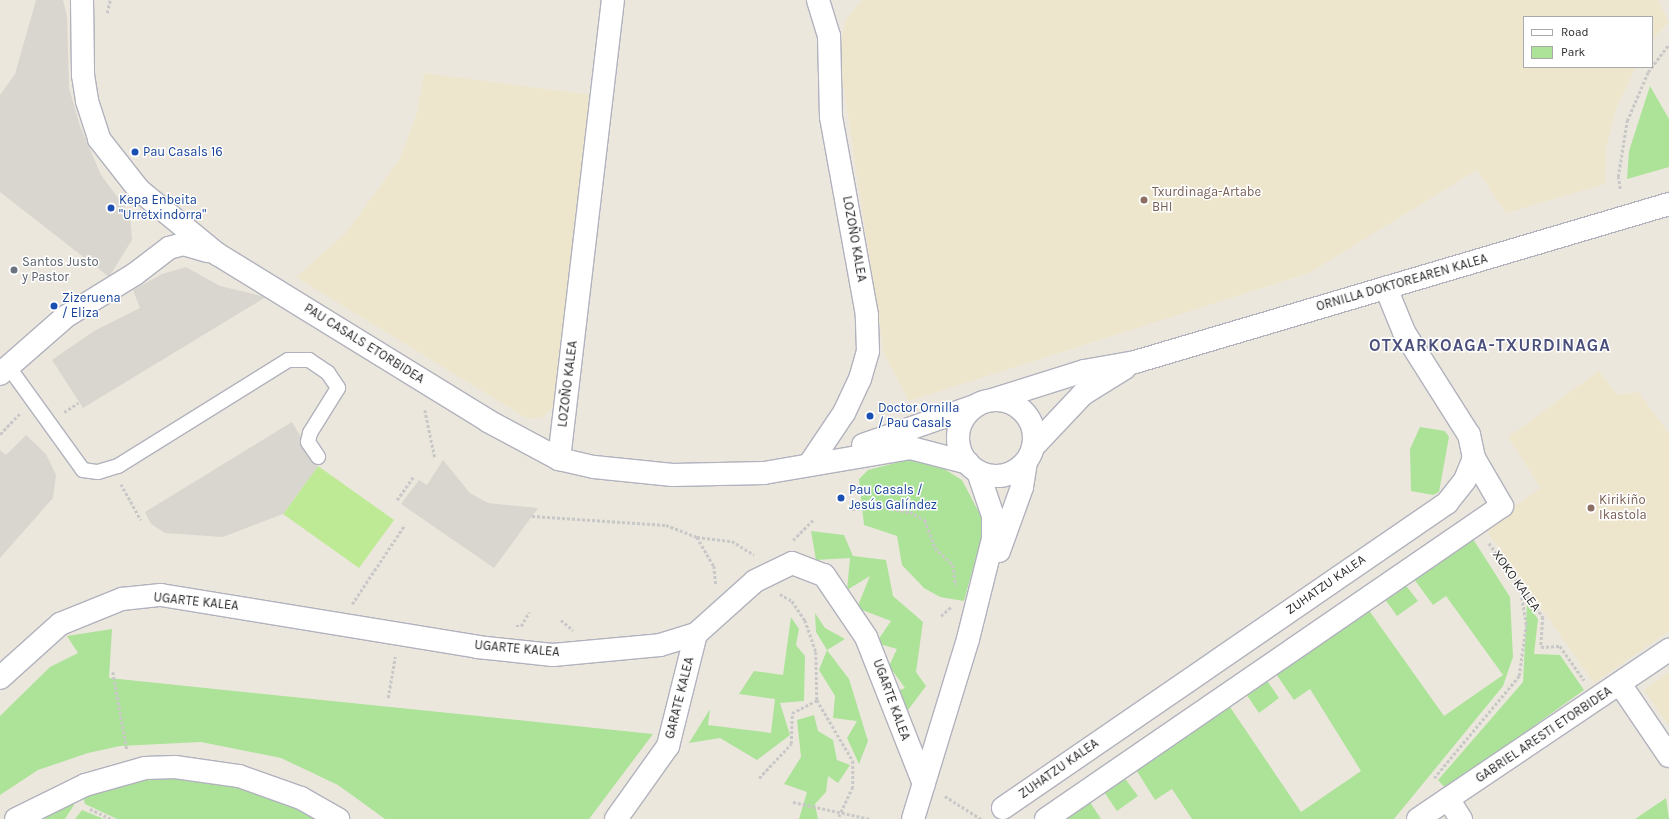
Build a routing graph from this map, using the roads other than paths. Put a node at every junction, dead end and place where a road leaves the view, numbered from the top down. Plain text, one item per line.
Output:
1 (82, 0) edge
2 (613, 0) edge
3 (818, 0) edge
4 (1669, 204) edge
5 (163, 212) junction
6 (169, 248) junction
7 (217, 254) junction
8 (1386, 288) junction
9 (1135, 362) junction
10 (4, 370) edge
11 (985, 403) junction
12 (1030, 455) junction
13 (318, 457) dead end
14 (1474, 458) junction
15 (559, 459) junction
16 (809, 465) junction
17 (973, 468) junction
18 (696, 634) junction
19 (968, 639) junction
20 (1669, 650) edge
21 (0, 678) edge
22 (1620, 684) junction
23 (1669, 756) edge
24 (924, 784) junction
25 (1448, 799) junction
26 (1003, 808) dead end
27 (16, 819) edge
28 (338, 819) edge
29 (616, 819) edge
30 (913, 819) edge
31 (1046, 819) edge
32 (1418, 819) edge
33 (1461, 819) edge

1 - 5 street, PAU CASALS ETORBIDEA
2 - 15 street, LOZOÑO KALEA
3 - 16 street, LOZOÑO KALEA
4 - 8 street, ORNILLA DOKTOREAREN KALEA
5 - 6 street
5 - 7 street, PAU CASALS ETORBIDEA
6 - 7 street
6 - 10 street
7 - 15 street, PAU CASALS ETORBIDEA
8 - 9 street, ORNILLA DOKTOREAREN KALEA
8 - 14 street
9 - 11 street, ORNILLA DOKTOREAREN KALEA
9 - 12 street, ORNILLA DOKTOREAREN KALEA
10 - 13 lane
11 - 12 street
11 - 16 street, PAU CASALS ETORBIDEA
11 - 17 street
12 - 17 street
12 - 19 street
14 - 26 street, ZUHATZU KALEA
14 - 31 street
15 - 16 street, PAU CASALS ETORBIDEA
16 - 17 street, PAU CASALS ETORBIDEA
17 - 19 street
18 - 21 street, UGARTE KALEA
18 - 24 street, UGARTE KALEA
18 - 29 street, GARATE KALEA
19 - 24 street
20 - 22 street, GABRIEL ARESTI ETORBIDEA
22 - 23 street
22 - 25 street, GABRIEL ARESTI ETORBIDEA
24 - 30 street
25 - 32 street, GABRIEL ARESTI ETORBIDEA
25 - 33 street
27 - 28 street

